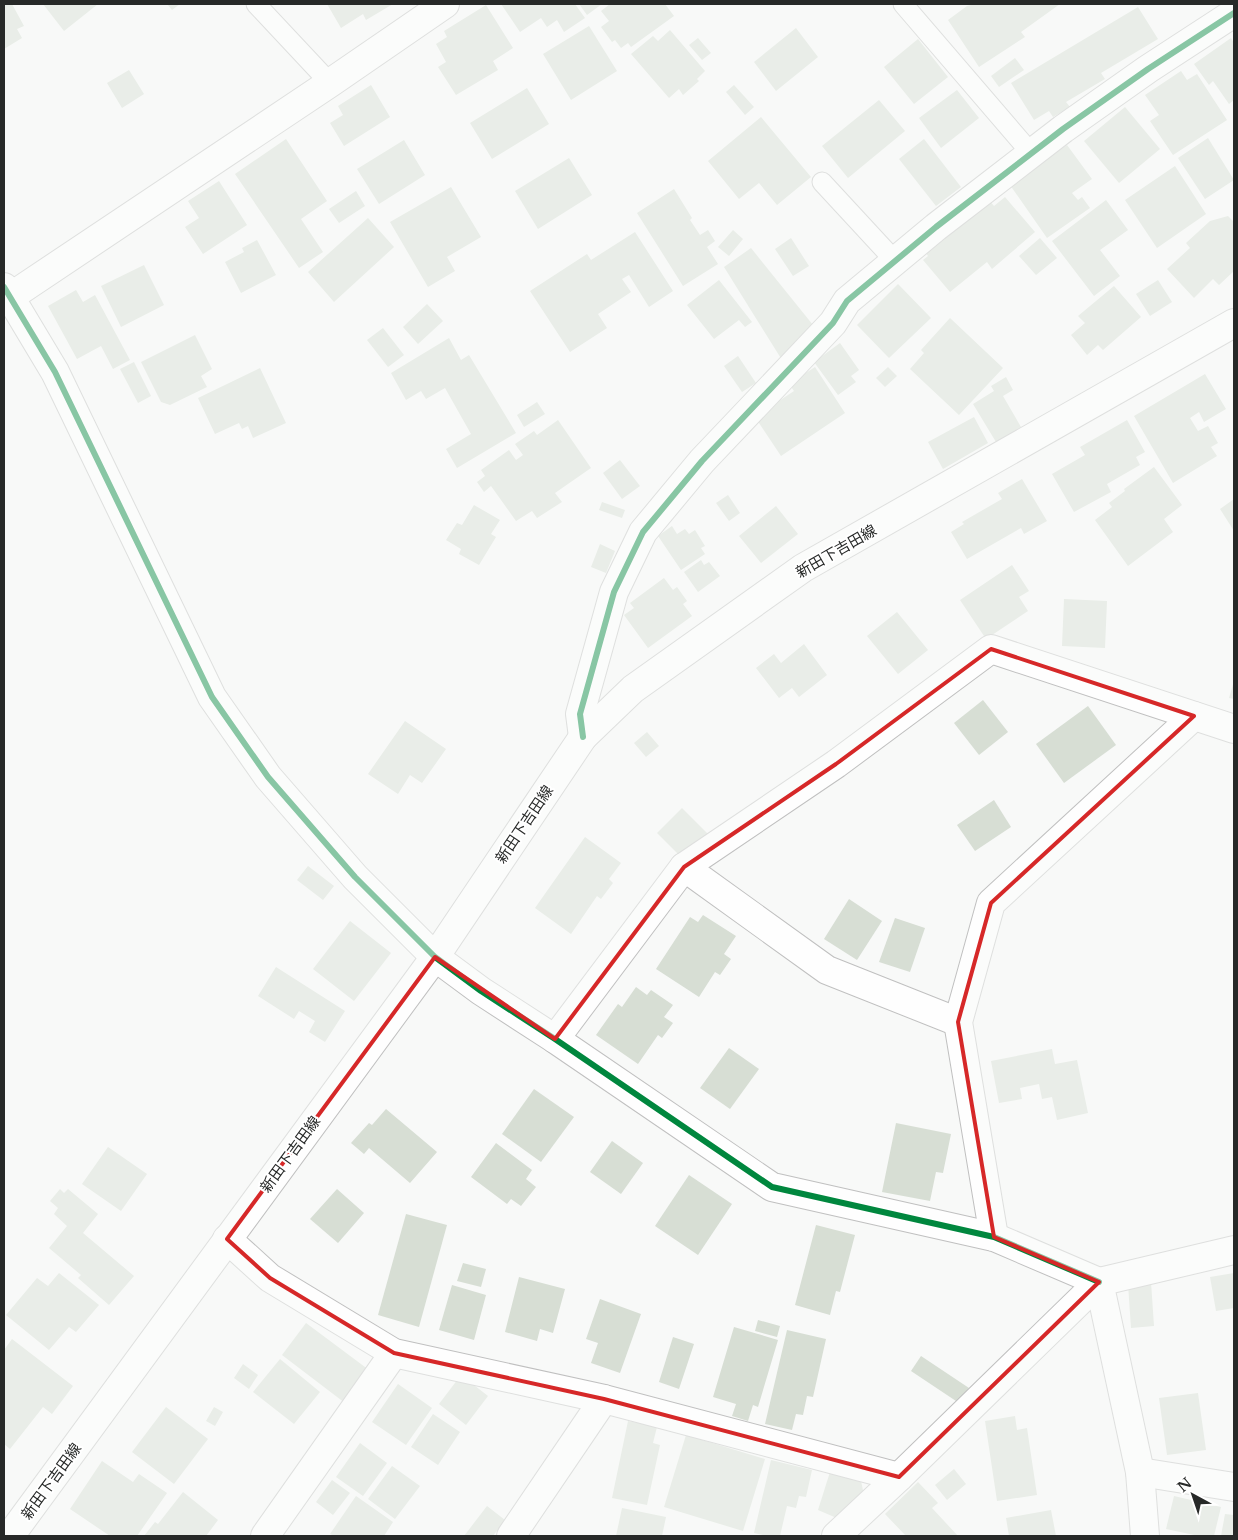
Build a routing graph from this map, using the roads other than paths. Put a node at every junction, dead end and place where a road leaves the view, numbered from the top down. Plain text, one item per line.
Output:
1 (256, 4) edge
2 (445, 4) edge
3 (903, 4) edge
4 (1234, 13) edge
5 (330, 83) junction
6 (1031, 153) junction
7 (822, 182) dead end
8 (895, 260) junction
9 (6, 295) edge
10 (1234, 323) edge
11 (1194, 716) junction
12 (1234, 729) edge
13 (583, 737) junction
14 (684, 867) junction
15 (435, 957) junction
16 (958, 1022) junction
17 (555, 1039) junction
18 (994, 1237) junction
19 (227, 1239) junction
20 (1234, 1250) edge
21 (1099, 1282) junction
22 (394, 1352) junction
23 (604, 1399) junction
24 (1140, 1472) junction
25 (899, 1477) junction
26 (1234, 1487) edge
27 (10, 1536) edge
28 (265, 1536) edge
29 (511, 1536) edge
30 (836, 1536) edge
31 (1145, 1536) edge

1 - 5 lane
2 - 5 street
3 - 6 lane
4 - 6 street
5 - 9 street
6 - 8 street
7 - 8 lane
8 - 13 street
9 - 15 street
10 - 13 street, 新田下吉田線
11 - 12 street
11 - 14 street
11 - 16 street
13 - 15 street, 新田下吉田線
14 - 16 street
14 - 17 street
15 - 17 street
15 - 19 street, 新田下吉田線
16 - 18 street
17 - 18 street
18 - 21 street
19 - 22 street
19 - 27 street, 新田下吉田線
20 - 21 street
21 - 24 street
21 - 25 street
22 - 23 street
22 - 28 street
23 - 25 street
23 - 29 street
24 - 26 street
24 - 31 street
25 - 30 street

